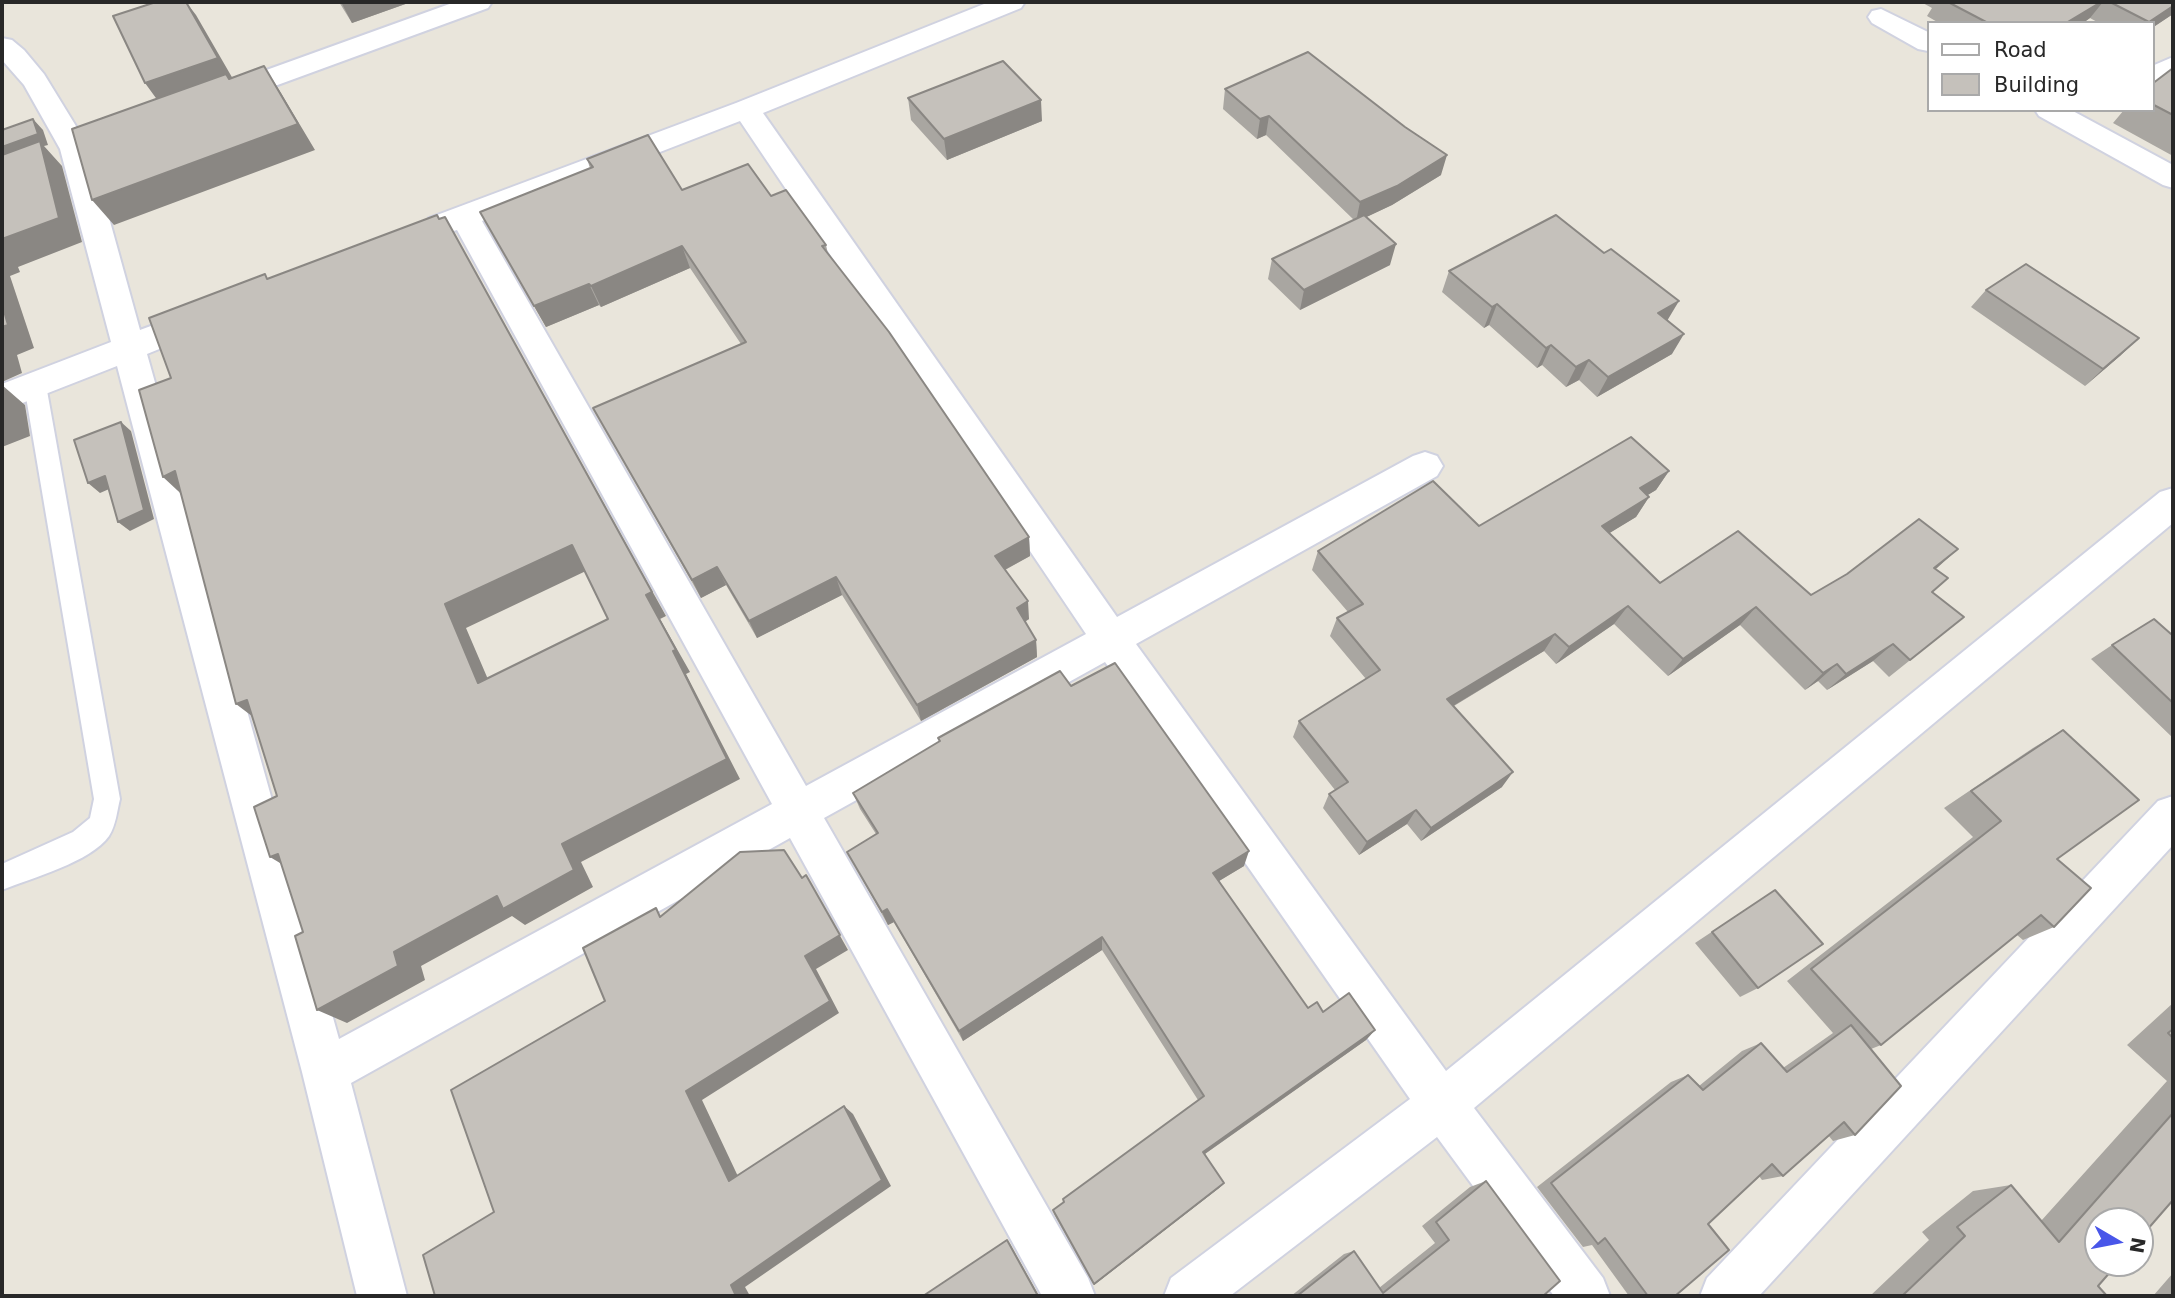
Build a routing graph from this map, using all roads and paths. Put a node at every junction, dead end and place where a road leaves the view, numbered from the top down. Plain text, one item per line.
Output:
1 (479, 2) edge
2 (1012, 2) edge
3 (1881, 17) dead end
4 (1926, 42) edge
5 (2, 46) edge
6 (2173, 65) edge
7 (2154, 78) edge
8 (192, 106) edge
9 (746, 109) junction
10 (2053, 112) edge
11 (2101, 112) edge
12 (2079, 127) junction
13 (2173, 178) edge
14 (464, 216) junction
15 (413, 236) edge
16 (232, 307) edge
17 (129, 347) junction
18 (35, 385) junction
19 (2, 398) edge
20 (1425, 466) dead end
21 (2173, 502) edge
22 (1108, 639) junction
23 (800, 810) junction
24 (2173, 815) edge
25 (2, 877) edge
26 (325, 1072) junction
27 (1440, 1106) junction
28 (382, 1296) edge
29 (1070, 1296) edge
30 (1189, 1296) edge
31 (1585, 1296) edge
32 (1725, 1296) edge

1 - 8 street
2 - 9 street
3 - 4 street
5 - 17 street
6 - 7 street
9 - 14 street
9 - 22 street
10 - 12 street
11 - 12 street
12 - 13 street
14 - 15 street
14 - 23 street
16 - 17 street
17 - 18 street
17 - 26 street
18 - 19 street
18 - 25 lane
20 - 22 street
21 - 27 street
22 - 23 street
22 - 27 street
23 - 26 street
23 - 29 street
24 - 32 street
26 - 28 street
27 - 30 street
27 - 31 street

